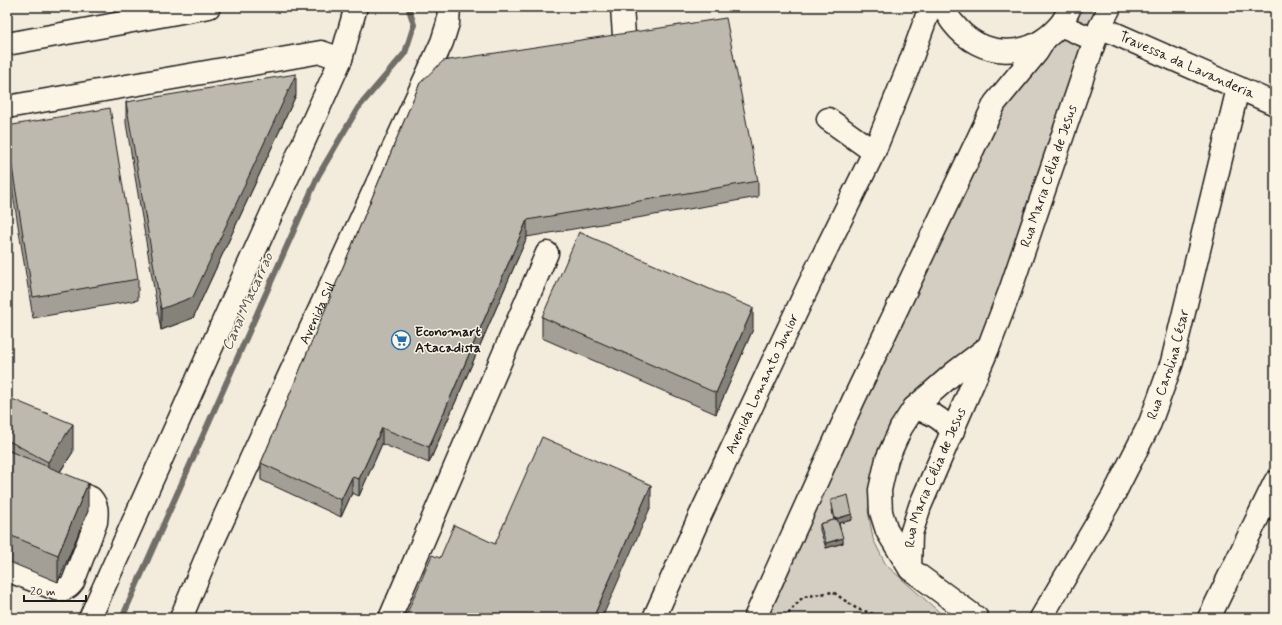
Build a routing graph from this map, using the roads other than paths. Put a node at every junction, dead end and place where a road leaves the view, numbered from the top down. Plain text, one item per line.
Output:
1 (209, 7) edge
2 (356, 7) edge
3 (450, 7) edge
4 (622, 7) edge
5 (930, 7) edge
6 (944, 7) edge
7 (1110, 7) edge
8 (1058, 24) edge
9 (1097, 34) junction
10 (7, 44) edge
11 (625, 50) edge
12 (341, 59) junction
13 (1238, 88) junction
14 (1275, 104) edge
15 (7, 107) edge
16 (828, 119) dead end
17 (874, 152) junction
18 (547, 253) dead end
19 (989, 346) junction
20 (914, 408) junction
21 (953, 431) junction
22 (7, 465) edge
23 (1275, 482) edge
24 (904, 545) junction
25 (7, 570) edge
26 (90, 618) edge
27 (180, 618) edge
28 (390, 618) edge
29 (654, 618) edge
30 (755, 618) edge
31 (977, 618) edge
32 (1041, 618) edge
33 (1209, 618) edge

1 - 10 main road
2 - 12 main road
3 - 27 main road, Avenida Sul
4 - 11 main road
5 - 17 main road, Avenida Lomanto Junior
6 - 8 main road
7 - 9 main road, Rua Maria Célia de Jesus
8 - 9 main road, Travessa da Lavanderia
8 - 30 main road
9 - 13 main road, Travessa da Lavanderia
9 - 19 main road, Rua Maria Célia de Jesus
12 - 15 main road
12 - 26 main road
13 - 14 main road, Travessa da Lavanderia
13 - 32 main road, Rua Carolina César
16 - 17 main road
17 - 29 main road, Avenida Lomanto Junior
18 - 28 main road
19 - 20 main road, Rua Maria Célia de Jesus
19 - 21 main road, Rua Maria Célia de Jesus
20 - 21 main road
20 - 24 main road, Rua Maria Célia de Jesus
21 - 24 main road, Rua Maria Célia de Jesus
22 - 25 main road
23 - 33 main road
24 - 31 main road, Rua Maria Célia de Jesus

